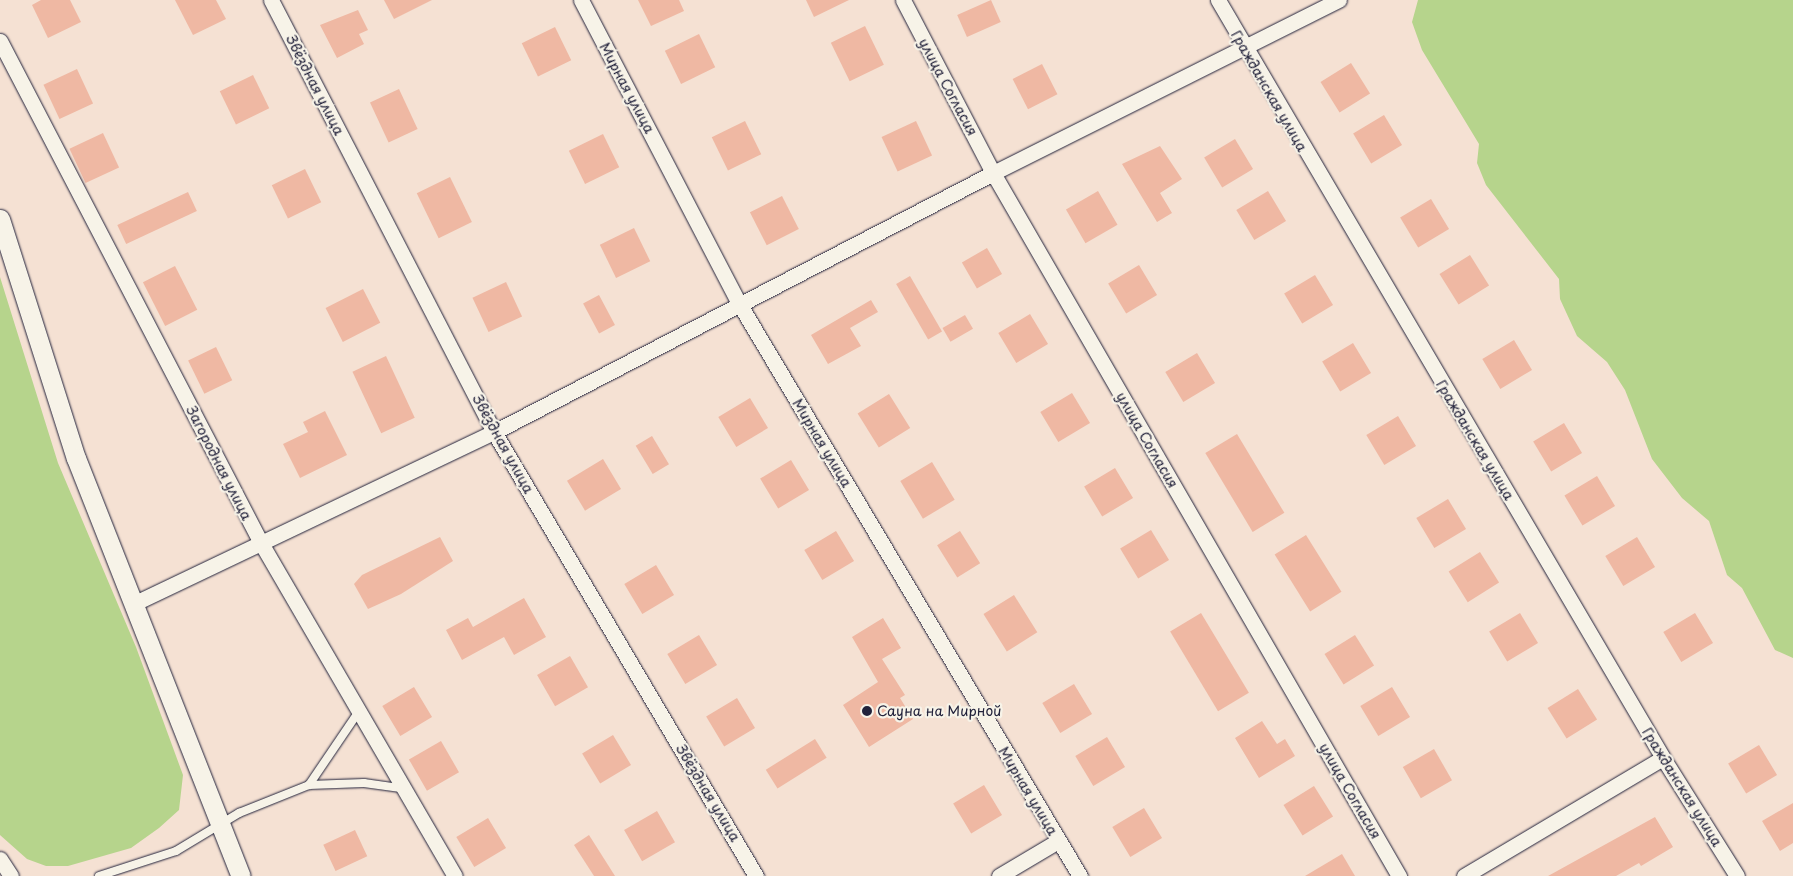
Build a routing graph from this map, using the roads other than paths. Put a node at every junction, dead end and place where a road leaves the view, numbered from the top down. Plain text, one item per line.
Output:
1 (271, 0) edge
2 (581, 0) edge
3 (903, 0) edge
4 (1218, 0) edge
5 (1338, 0) edge
6 (0, 41) edge
7 (1244, 49) junction
8 (4, 56) edge
9 (993, 173) junction
10 (0, 219) edge
11 (740, 305) junction
12 (494, 432) junction
13 (261, 543) junction
14 (135, 603) junction
15 (357, 714) junction
16 (1664, 758) junction
17 (310, 785) junction
18 (401, 788) junction
19 (220, 825) junction
20 (1058, 841) junction
21 (0, 860) edge
22 (11, 876) edge
23 (99, 876) edge
24 (241, 876) edge
25 (455, 876) edge
26 (756, 876) edge
27 (999, 876) edge
28 (1080, 876) edge
29 (1399, 876) edge
30 (1464, 876) edge
31 (1737, 876) edge

1 - 12 street, Звёздная улица
2 - 11 street, Мирная улица
3 - 9 street, улица Согласия
4 - 7 street, Гражданская улица
5 - 7 street
6 - 8 street, Загородная улица
7 - 9 street
7 - 16 street, Гражданская улица
8 - 13 street, Загородная улица
9 - 11 street
9 - 29 street, улица Согласия
10 - 14 street
11 - 12 street
11 - 20 street, Мирная улица
12 - 13 street
12 - 26 street, Звёздная улица
13 - 14 street
13 - 15 street, Загородная улица
14 - 19 street
15 - 17 lane
15 - 18 street, Загородная улица
16 - 30 street
16 - 31 street, Гражданская улица
17 - 18 lane
17 - 19 lane
18 - 25 street, Загородная улица
19 - 23 lane
19 - 24 street
20 - 27 street
20 - 28 street, Мирная улица
21 - 22 street

